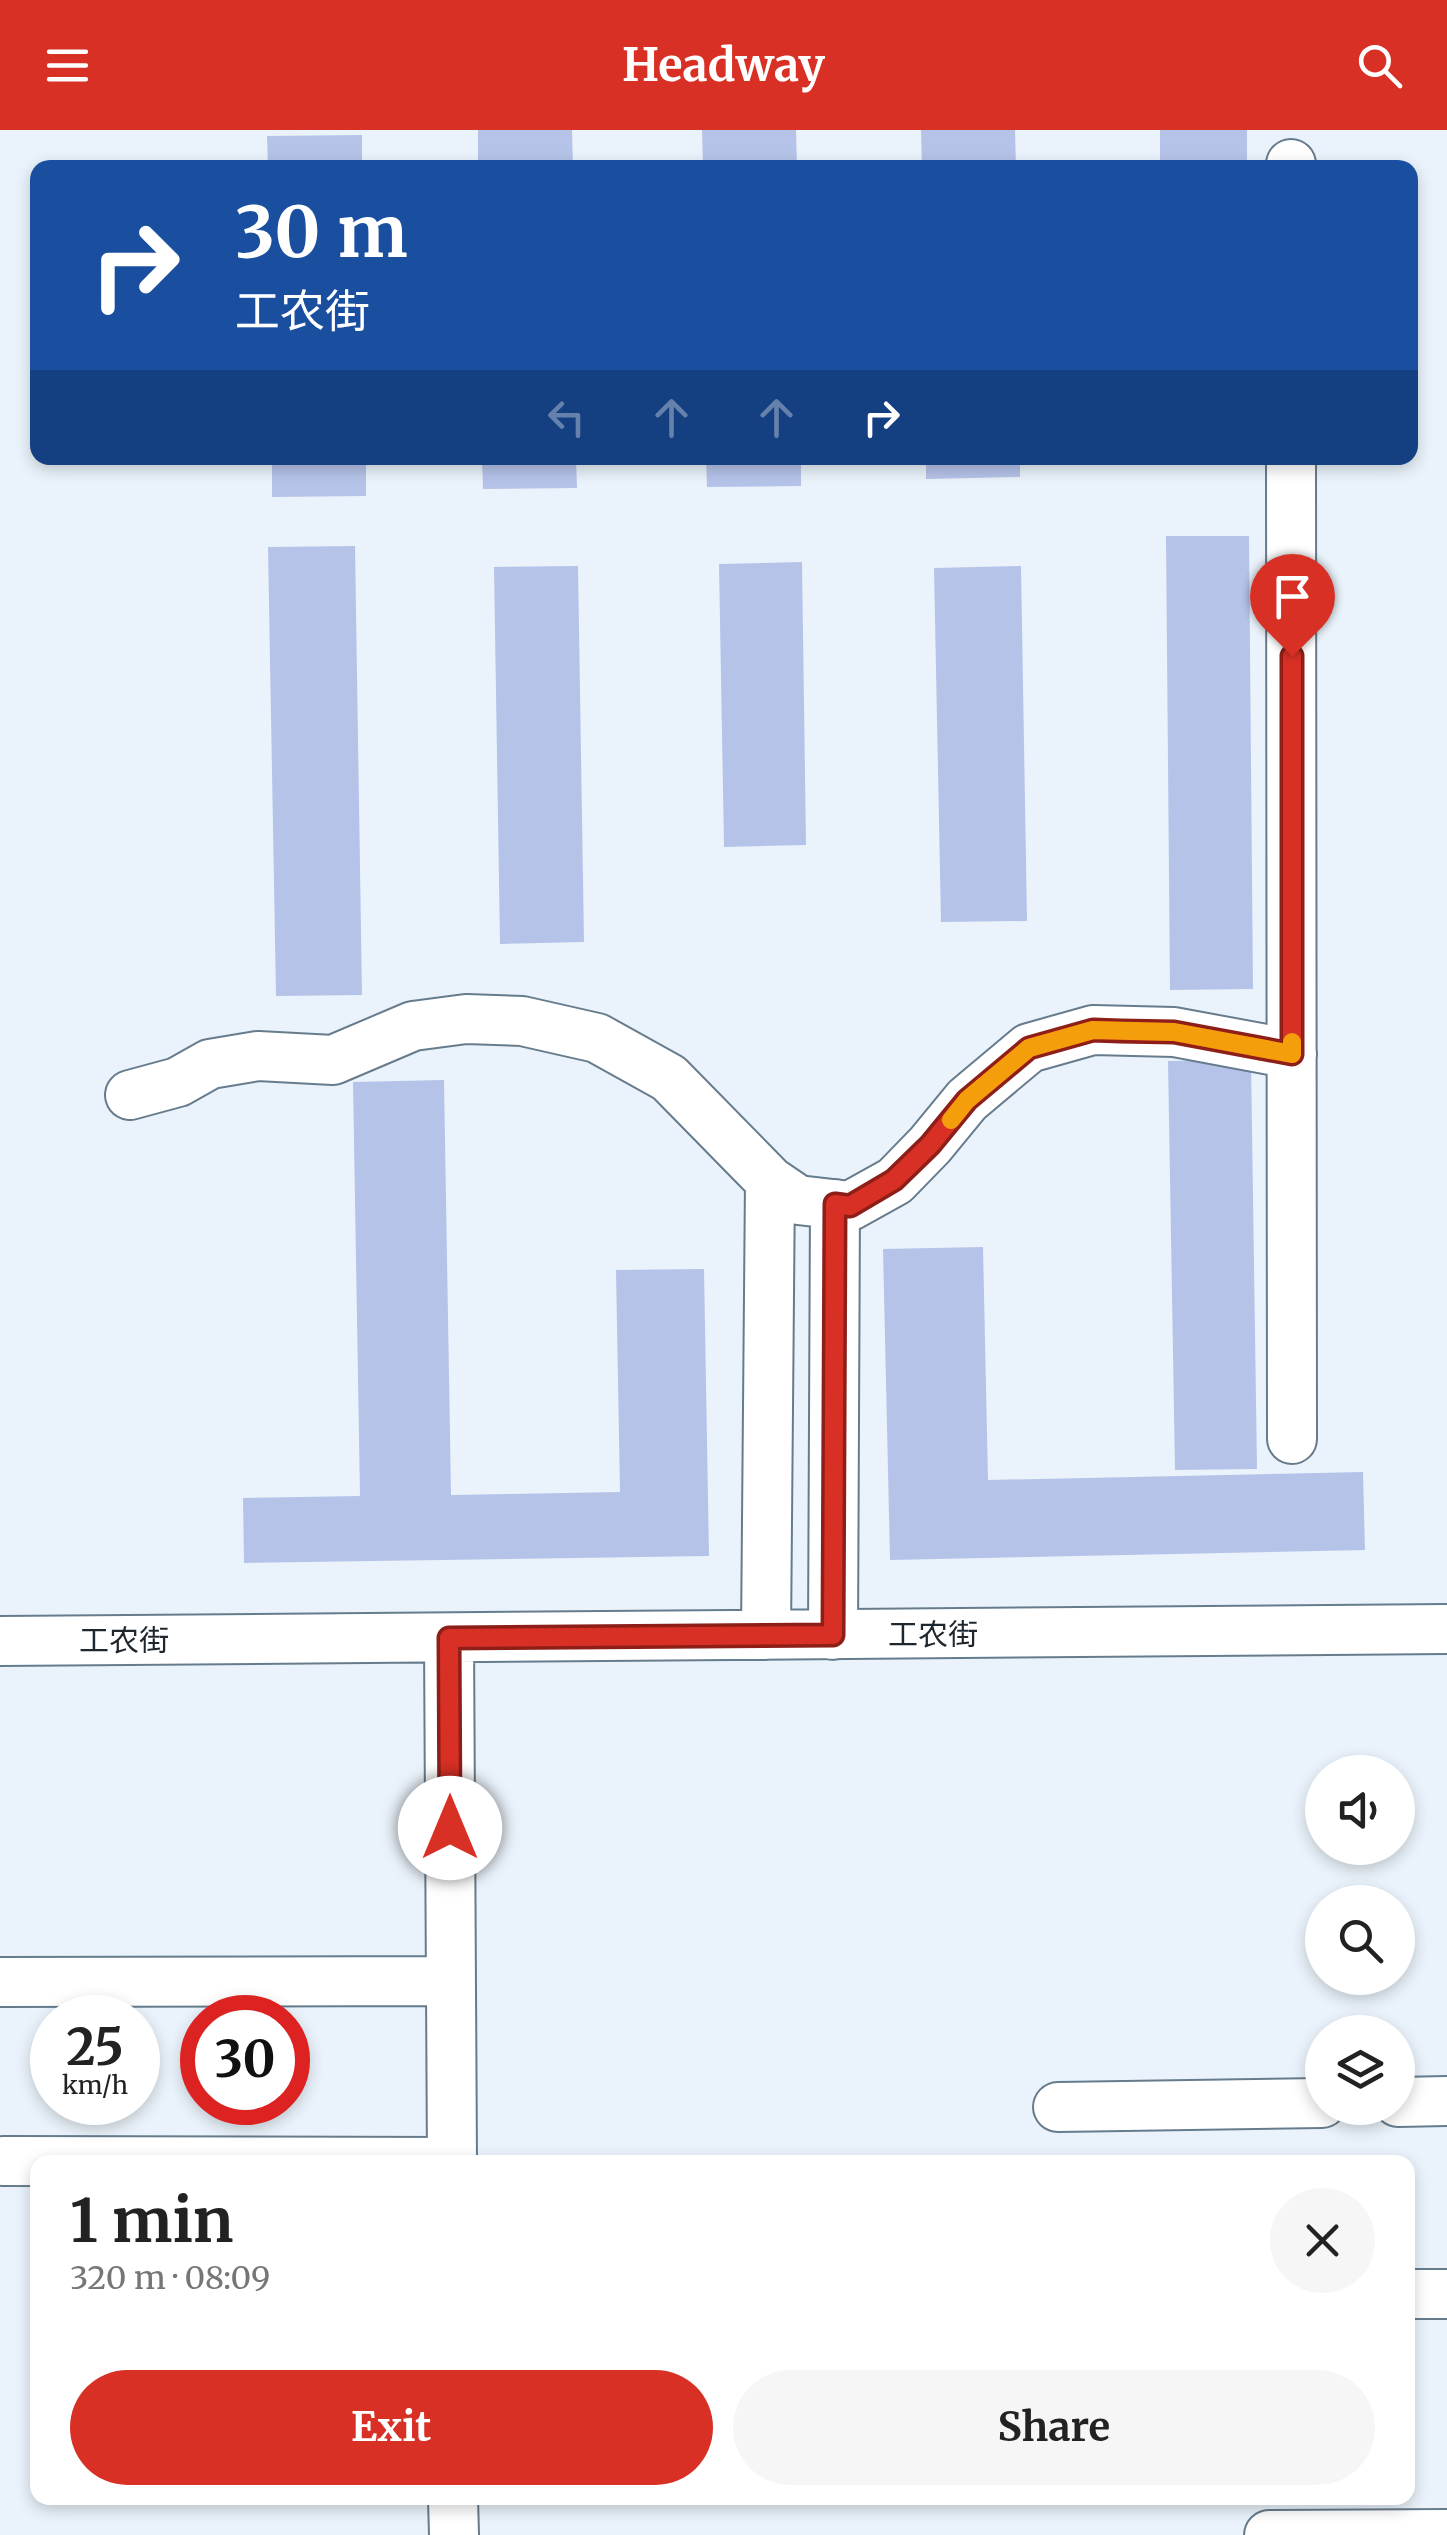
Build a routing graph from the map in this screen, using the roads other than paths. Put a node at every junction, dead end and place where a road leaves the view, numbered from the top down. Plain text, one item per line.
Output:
1 (1292, 465) edge
2 (1292, 1054) junction
3 (130, 1094) dead end
4 (770, 1181) junction
5 (835, 1204) junction
6 (1292, 1439) dead end
7 (1447, 1629) edge
8 (766, 1635) junction
9 (833, 1635) junction
10 (449, 1638) junction
11 (0, 1642) edge
12 (450, 1981) junction
13 (0, 1982) edge
14 (1415, 2102) edge
15 (1447, 2102) edge
16 (1305, 2104) edge
17 (1058, 2108) dead end
18 (452, 2155) edge
19 (3, 2160) dead end
20 (30, 2160) edge
21 (1415, 2294) edge
22 (1447, 2294) edge
23 (453, 2505) edge
24 (1447, 2534) edge
25 (454, 2535) edge
26 (1269, 2535) edge

1 - 2 street
2 - 5 street
2 - 6 street
3 - 4 street
4 - 5 street
4 - 8 street
5 - 9 street
7 - 9 street, 工农街
8 - 9 street, 工农街
8 - 10 street, 工农街
10 - 11 street, 工农街
10 - 12 street
12 - 13 street
12 - 18 street
14 - 15 street
16 - 17 street
19 - 20 street
21 - 22 street
23 - 25 street
24 - 26 street

